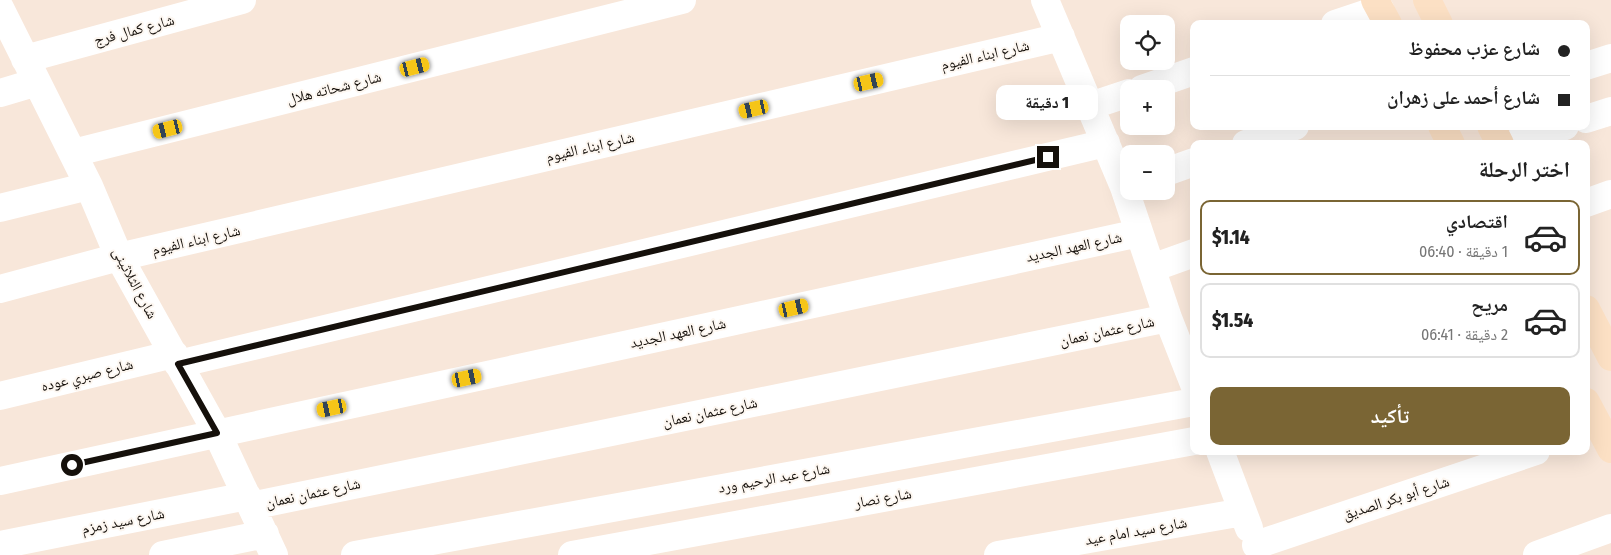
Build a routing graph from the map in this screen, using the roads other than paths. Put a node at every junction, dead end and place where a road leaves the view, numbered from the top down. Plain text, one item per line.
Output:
1 (242, 0) edge
2 (682, 0) edge
3 (1046, 0) edge
4 (1427, 0) edge
5 (0, 8) edge
6 (1381, 11) edge
7 (1349, 20) edge
8 (1437, 20) edge
9 (1061, 37) junction
10 (1611, 58) edge
11 (1590, 65) edge
12 (31, 71) junction
13 (1190, 72) edge
14 (1168, 80) edge
15 (0, 93) edge
16 (1120, 96) edge
17 (1090, 106) junction
18 (1611, 111) edge
19 (1590, 118) edge
20 (1284, 130) edge
21 (1554, 130) edge
22 (1257, 140) edge
23 (1525, 140) edge
24 (1106, 143) junction
25 (73, 153) junction
26 (1190, 163) edge
27 (1175, 169) edge
28 (1120, 173) edge
29 (89, 186) junction
30 (1611, 194) edge
31 (1130, 200) edge
32 (1590, 201) edge
33 (0, 208) edge
34 (1140, 233) junction
35 (1190, 255) edge
36 (119, 258) junction
37 (1152, 268) junction
38 (0, 289) edge
39 (1168, 318) junction
40 (1598, 323) edge
41 (1187, 347) edge
42 (1611, 357) edge
43 (176, 359) junction
44 (1190, 363) edge
45 (0, 396) edge
46 (1190, 403) edge
47 (1590, 413) edge
48 (217, 433) junction
49 (1599, 438) edge
50 (1190, 441) edge
51 (1222, 455) edge
52 (1525, 455) edge
53 (0, 481) edge
54 (249, 501) junction
55 (1243, 512) junction
56 (1611, 528) edge
57 (0, 545) edge
58 (269, 545) edge
59 (1258, 550) edge
60 (163, 555) edge
61 (355, 555) edge
62 (572, 555) edge
63 (998, 555) edge
64 (1537, 555) edge

1 - 12 street, شارع كمال فرج
2 - 25 street, شارع شحاته هلال
3 - 9 street
4 - 8 main road
5 - 12 street, شارع الثلاثينى
6 - 7 street
9 - 17 street
9 - 36 street, شارع ابناء الفيوم
10 - 11 street
12 - 15 street, شارع كمال فرج
12 - 25 street, شارع الثلاثينى
13 - 14 street
16 - 17 street
17 - 24 street
18 - 19 street
20 - 22 street
21 - 23 street
24 - 28 street
24 - 43 street, شارع صبري عوده
25 - 29 street, شارع الثلاثينى
26 - 27 street
29 - 33 street
29 - 36 street, شارع الثلاثينى
30 - 32 street
31 - 34 street
34 - 37 street
34 - 48 street, شارع العهد الجديد
35 - 37 street
36 - 38 street, شارع ابناء الفيوم
36 - 43 street, شارع الثلاثينى
37 - 39 street
39 - 41 street
39 - 54 street, شارع عثمان نعمان
40 - 42 main road
41 - 44 street
43 - 45 street, شارع صبري عوده
43 - 48 street, شارع الثلاثينى
46 - 61 street, شارع عبد الرحيم ورد
47 - 49 main road
48 - 53 street, شارع العهد الجديد
48 - 54 street, شارع الثلاثينى
50 - 62 street, شارع نصار
51 - 55 street
52 - 59 street, شارع أبو بكر الصديق
54 - 57 street, شارع سيد زمزم
54 - 58 street, شارع الثلاثينى
55 - 59 street
55 - 63 street, شارع سيد امام عيد
56 - 64 street
58 - 60 street

